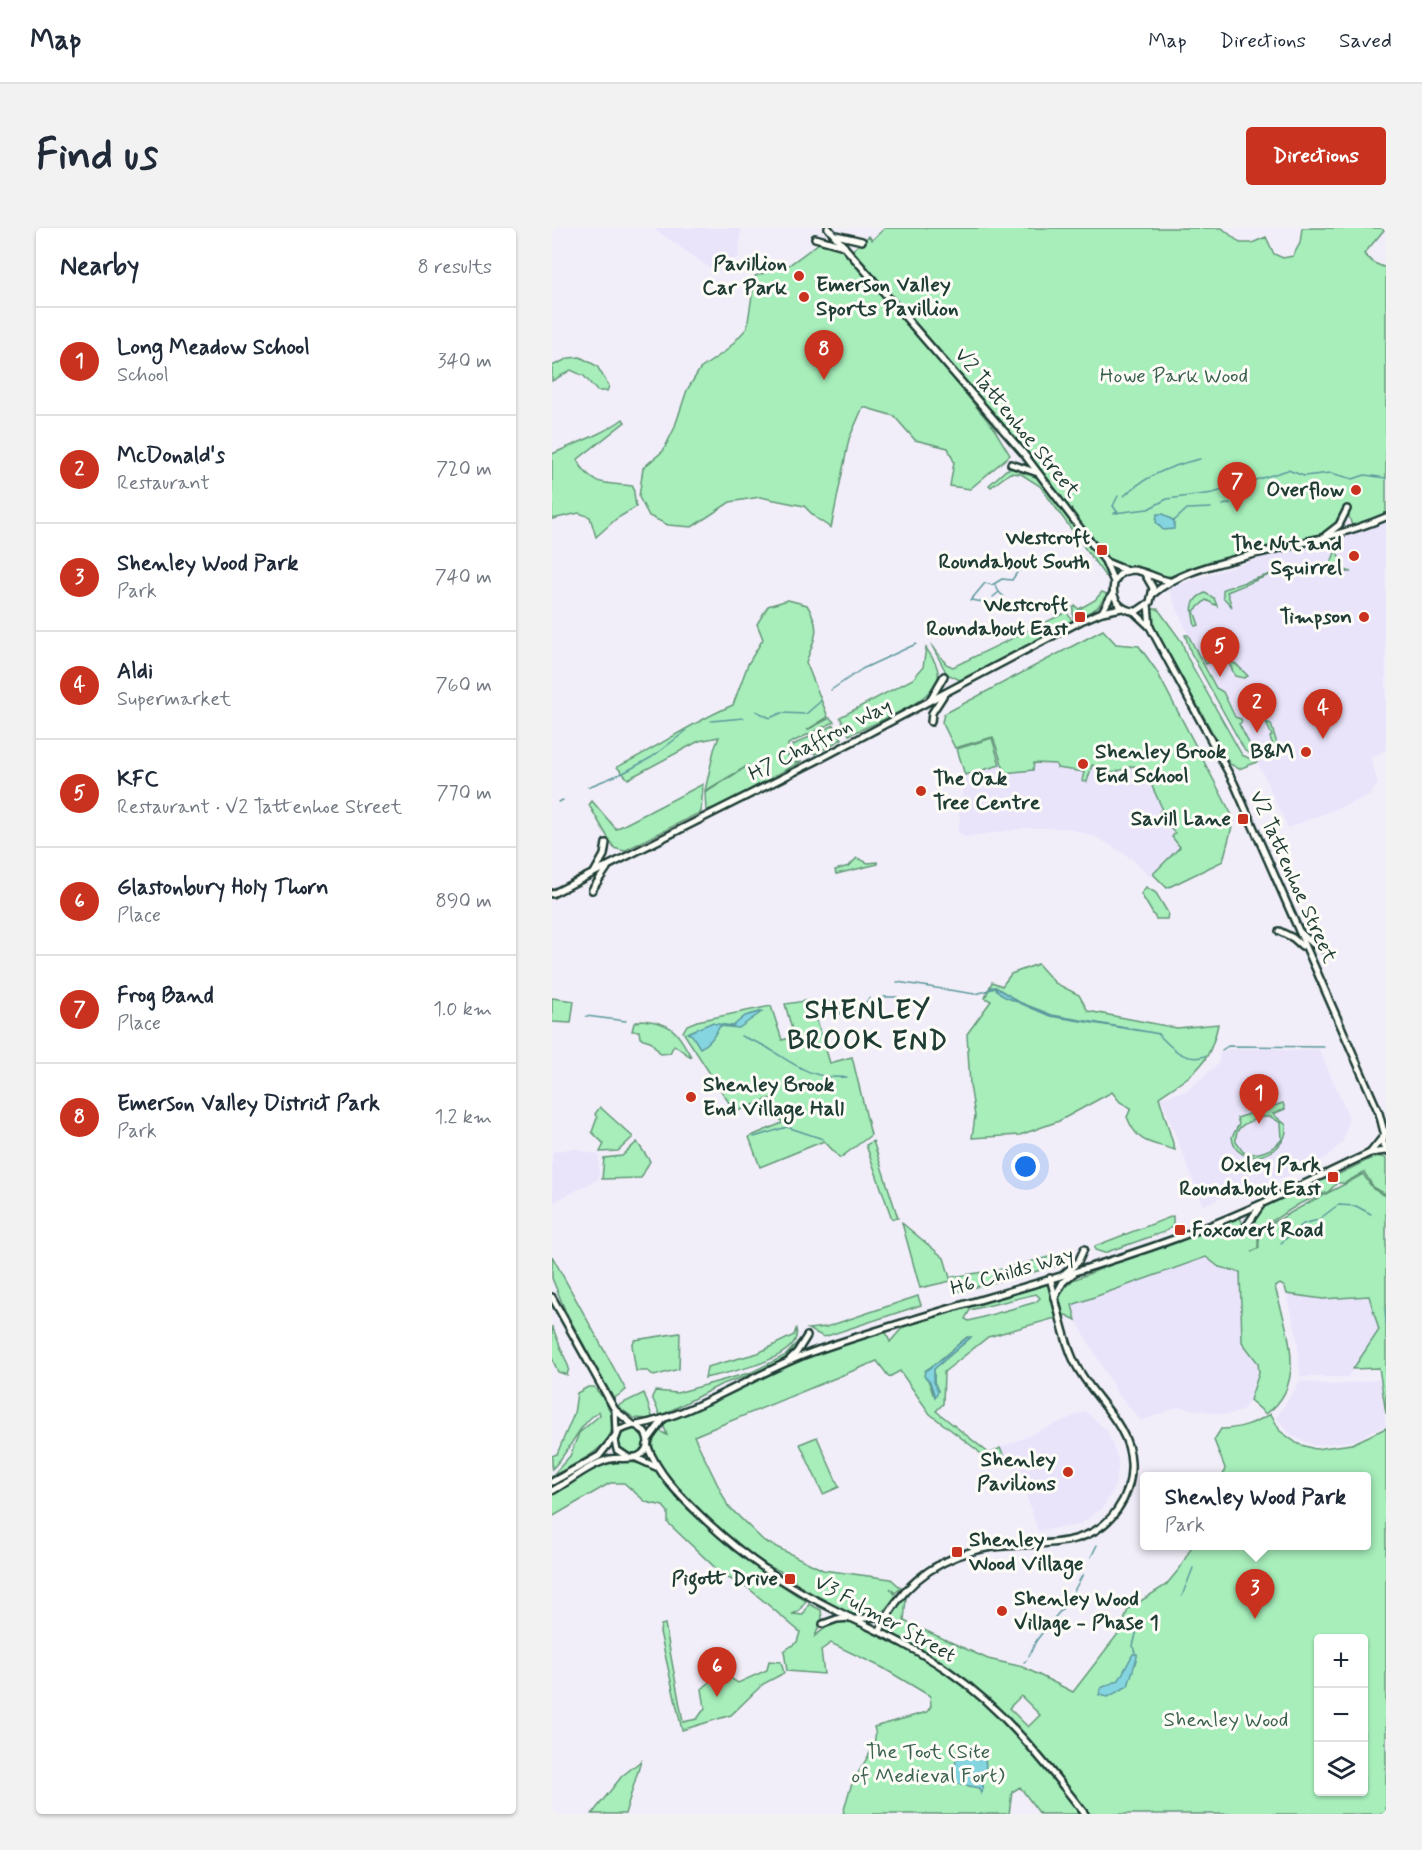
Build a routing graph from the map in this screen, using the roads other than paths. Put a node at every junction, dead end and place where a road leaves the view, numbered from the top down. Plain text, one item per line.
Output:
1 (828, 228) edge
2 (835, 235) junction
3 (815, 238) dead end
4 (862, 241) dead end
5 (846, 247) junction
6 (1011, 464) dead end
7 (1039, 474) junction
8 (1347, 509) dead end
9 (1386, 517) edge
10 (1325, 536) junction
11 (1105, 561) junction
12 (1132, 571) junction
13 (1145, 574) junction
14 (1168, 581) junction
15 (1114, 582) junction
16 (1113, 593) junction
17 (1153, 594) junction
18 (1148, 604) junction
19 (1122, 608) junction
20 (1133, 611) junction
21 (1102, 612) junction
22 (1150, 627) junction
23 (944, 676) dead end
24 (944, 694) junction
25 (929, 702) junction
26 (930, 722) dead end
27 (606, 843) dead end
28 (610, 865) junction
29 (594, 873) junction
30 (592, 890) dead end
31 (552, 894) edge
32 (1298, 930) junction
33 (1279, 931) dead end
34 (1306, 950) junction
35 (1325, 950) dead end
36 (1379, 1113) junction
37 (1386, 1120) edge
38 (1384, 1133) edge
39 (1386, 1150) edge
40 (1370, 1153) junction
41 (1262, 1203) junction
42 (1245, 1228) dead end
43 (1084, 1249) dead end
44 (1077, 1271) junction
45 (1063, 1275) junction
46 (1050, 1278) junction
47 (552, 1297) edge
48 (1055, 1297) junction
49 (807, 1336) dead end
50 (784, 1363) junction
51 (615, 1410) junction
52 (662, 1421) junction
53 (635, 1425) junction
54 (616, 1435) junction
55 (648, 1443) junction
56 (632, 1458) junction
57 (656, 1467) junction
58 (552, 1482) edge
59 (552, 1491) edge
60 (886, 1616) junction
61 (854, 1618) junction
62 (823, 1624) dead end
63 (880, 1631) junction
64 (1084, 1814) edge

1 - 2 street, V2 Tattenhoe Street
2 - 4 street
2 - 5 street, V2 Tattenhoe Street
3 - 5 street
5 - 7 street, V2 Tattenhoe Street
6 - 7 street
7 - 11 street, V2 Tattenhoe Street
8 - 10 street
9 - 10 street
10 - 14 street
11 - 12 street
11 - 15 street, V2 Tattenhoe Street
12 - 13 street
12 - 15 street
13 - 14 street
13 - 17 street
14 - 17 street
15 - 16 street
16 - 19 street
16 - 21 street
17 - 18 street
18 - 20 street
18 - 22 street, V2 Tattenhoe Street
19 - 20 street
19 - 21 street, H7 Chaffron Way
20 - 22 street, V2 Tattenhoe Street
21 - 24 street, H7 Chaffron Way
22 - 32 street, V2 Tattenhoe Street
23 - 25 street
24 - 25 street, H7 Chaffron Way
24 - 26 street
25 - 28 street, H7 Chaffron Way
27 - 29 street
28 - 29 street, H7 Chaffron Way
28 - 30 street
29 - 31 street, H7 Chaffron Way
32 - 34 street, V2 Tattenhoe Street
32 - 35 street
33 - 34 street
34 - 36 street, V2 Tattenhoe Street
36 - 37 street, V2 Tattenhoe Street
36 - 38 street, V2 Tattenhoe Street
38 - 39 street, V2 Tattenhoe Street
38 - 40 street, H6 Childs Way
39 - 40 street, H6 Childs Way
40 - 41 street, H6 Childs Way
41 - 42 street
41 - 44 street, H6 Childs Way
43 - 45 street
44 - 45 street, H6 Childs Way
44 - 48 street
45 - 46 street, H6 Childs Way
46 - 48 street
46 - 50 street, H6 Childs Way
47 - 51 street
48 - 60 street
49 - 50 street
50 - 52 street, H6 Childs Way
51 - 53 street
51 - 54 street
52 - 53 street, H6 Childs Way
52 - 55 street, H6 Childs Way
53 - 54 street
53 - 55 street
54 - 56 street
54 - 58 street
55 - 56 street
55 - 57 street, V3 Fulmer Street
56 - 57 street, V3 Fulmer Street
56 - 59 street
57 - 61 street, V3 Fulmer Street
60 - 61 street
60 - 63 street
61 - 62 street
61 - 63 street, V3 Fulmer Street
63 - 64 street, V3 Fulmer Street

